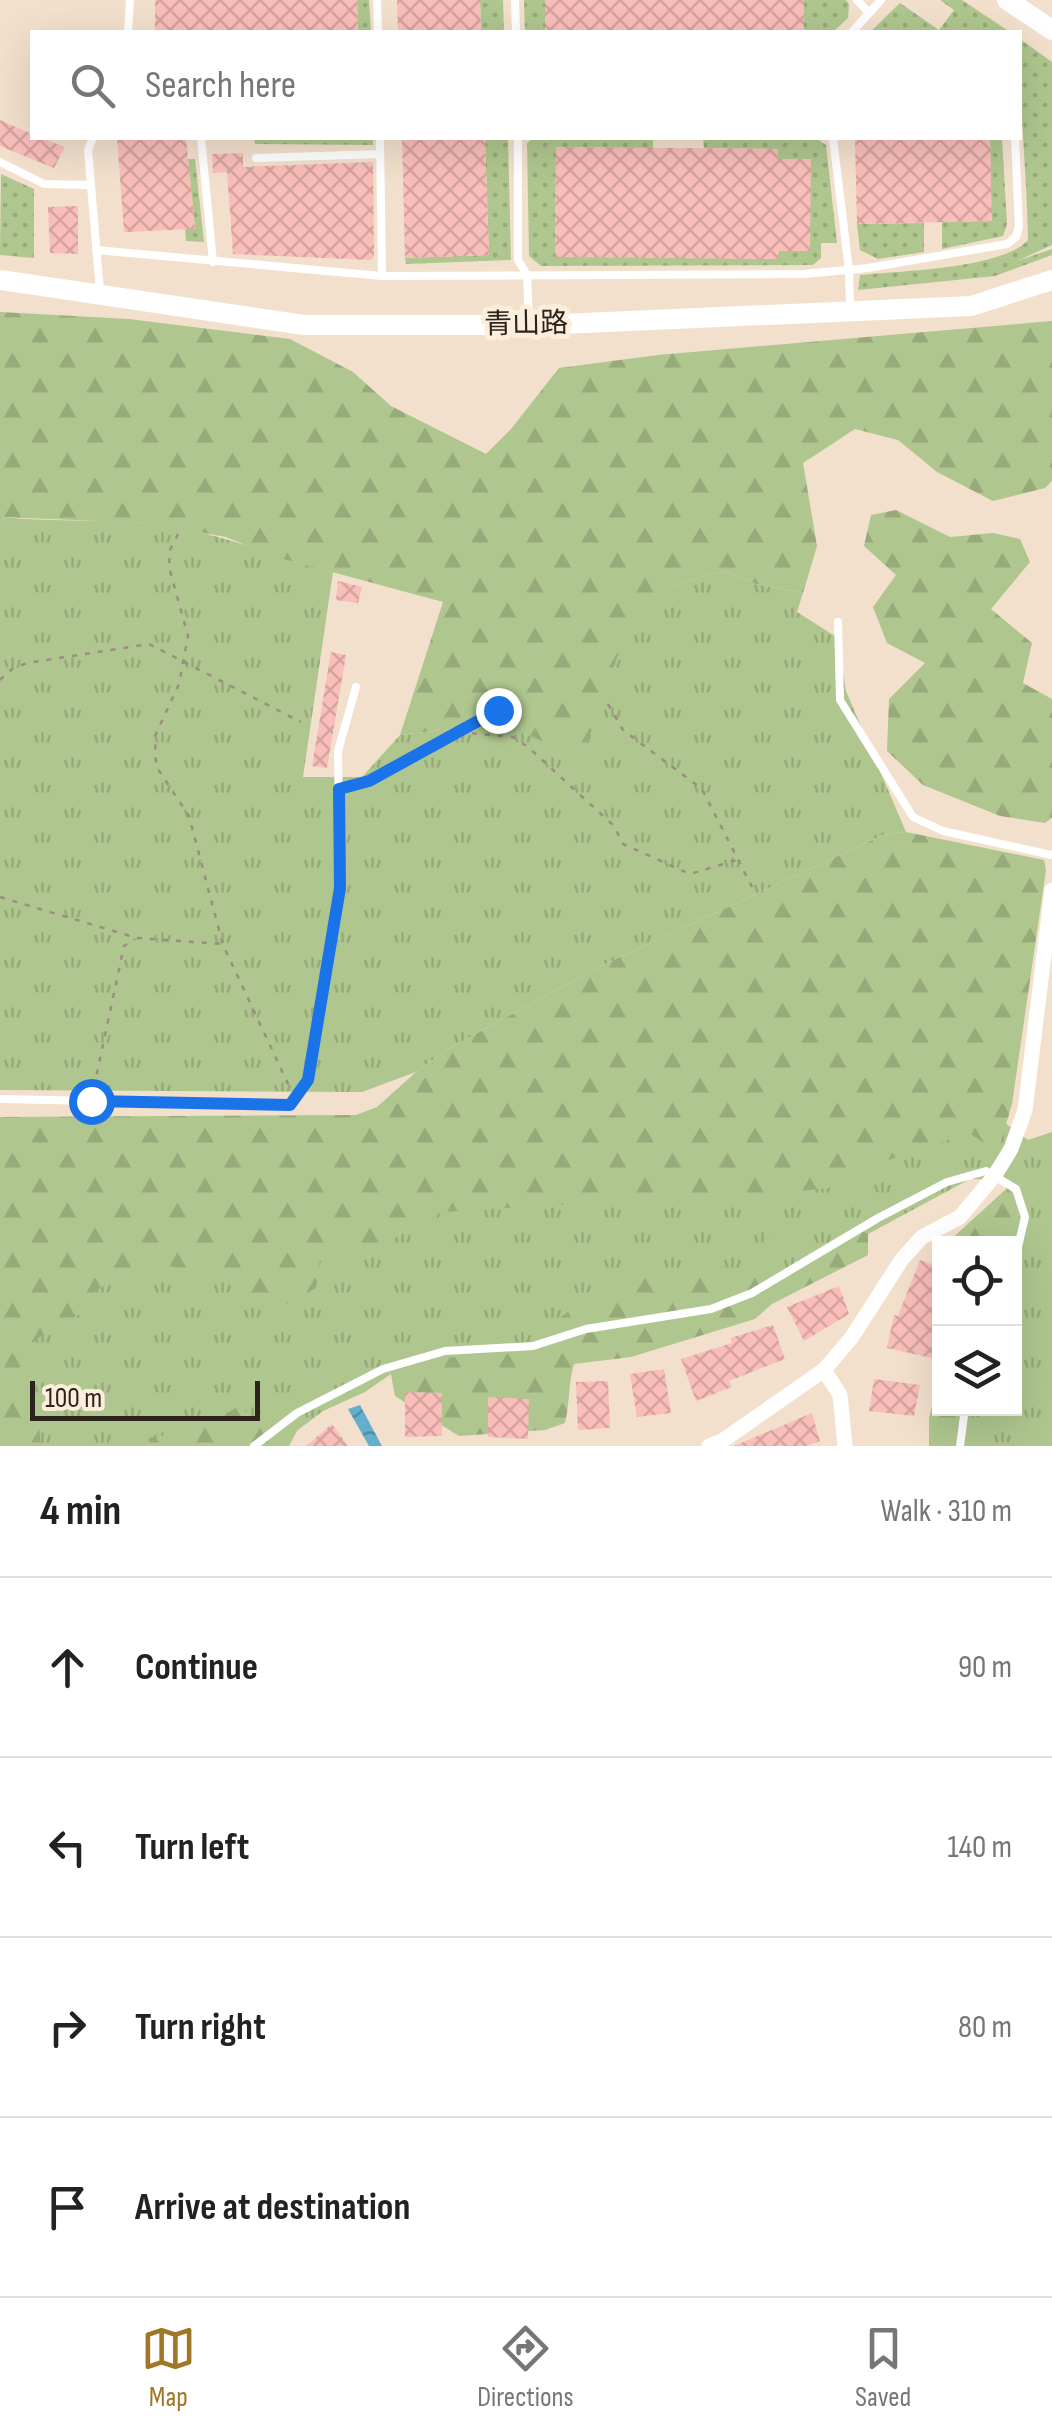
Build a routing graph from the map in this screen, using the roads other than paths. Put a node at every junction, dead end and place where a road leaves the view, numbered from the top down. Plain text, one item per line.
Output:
1 (130, 0) edge
2 (377, 0) edge
3 (515, 0) edge
4 (857, 0) edge
5 (882, 0) edge
6 (1007, 0) edge
7 (869, 13) junction
8 (128, 30) edge
9 (378, 30) edge
10 (516, 30) edge
11 (854, 30) edge
12 (1052, 30) edge
13 (92, 140) edge
14 (201, 140) edge
15 (380, 140) edge
16 (518, 140) edge
17 (833, 140) edge
18 (1015, 140) edge
19 (380, 154) junction
20 (256, 158) dead end
21 (0, 162) edge
22 (90, 185) junction
23 (96, 250) junction
24 (214, 262) junction
25 (850, 270) junction
26 (528, 275) junction
27 (382, 276) junction
28 (0, 280) edge
29 (1052, 280) edge
30 (100, 296) junction
31 (850, 312) junction
32 (530, 326) junction
33 (838, 622) dead end
34 (356, 687) dead end
35 (1052, 855) edge
36 (1052, 890) edge
37 (0, 1099) edge
38 (996, 1175) junction
39 (1021, 1236) edge
40 (824, 1370) junction
41 (964, 1416) edge
42 (254, 1446) edge
43 (709, 1446) edge
44 (845, 1446) edge
45 (960, 1446) edge

1 - 8 lane
2 - 9 lane
3 - 10 lane
4 - 7 lane
5 - 7 lane
6 - 12 street
7 - 11 lane
13 - 22 lane
14 - 24 lane
15 - 19 lane
16 - 26 lane
17 - 25 lane
18 - 25 lane
19 - 20 lane
19 - 27 lane
21 - 22 lane
22 - 23 lane
23 - 24 lane
23 - 30 lane
24 - 27 lane
25 - 26 lane
25 - 31 lane
26 - 27 lane
26 - 32 lane
28 - 30 street, 青山路
29 - 31 street, 青山路
30 - 32 street, 青山路
31 - 32 street, 青山路
33 - 35 lane
34 - 37 lane
36 - 38 street
38 - 39 lane
38 - 40 street
38 - 42 lane
40 - 43 street
40 - 44 street
41 - 45 lane

